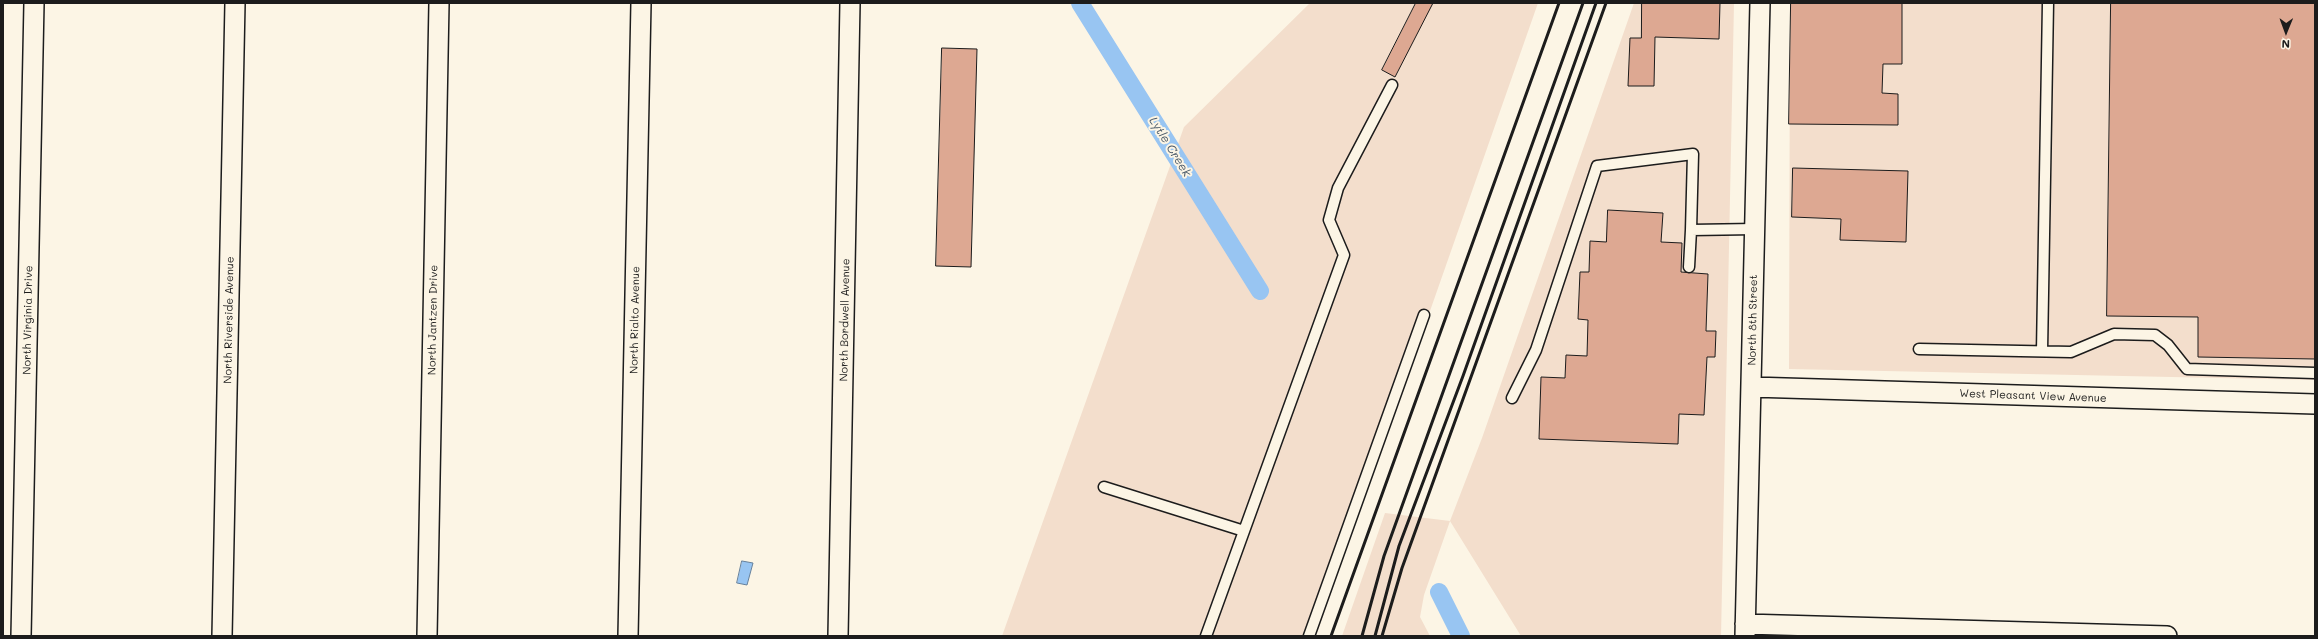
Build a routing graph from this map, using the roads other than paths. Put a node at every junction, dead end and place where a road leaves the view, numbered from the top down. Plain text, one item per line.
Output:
1 (34, 3) edge
2 (235, 3) edge
3 (440, 3) edge
4 (641, 3) edge
5 (850, 3) edge
6 (1760, 3) edge
7 (2048, 3) edge
8 (1392, 85) dead end
9 (1690, 230) junction
10 (1755, 230) junction
11 (1689, 267) dead end
12 (1424, 315) dead end
13 (1920, 349) dead end
14 (2042, 351) junction
15 (2315, 373) edge
16 (1752, 388) junction
17 (1512, 398) dead end
18 (2315, 404) edge
19 (1104, 487) dead end
20 (1244, 531) junction
21 (1745, 630) edge
22 (21, 636) edge
23 (222, 636) edge
24 (427, 636) edge
25 (628, 636) edge
26 (838, 636) edge
27 (1206, 636) edge
28 (1309, 636) edge
29 (2167, 636) edge

1 - 22 street, North Virginia Drive
2 - 23 street, North Riverside Avenue
3 - 24 street, North Jantzen Drive
4 - 25 street, North Rialto Avenue
5 - 26 street, North Bordwell Avenue
6 - 10 street, North 8th Street
7 - 14 lane
8 - 20 lane
9 - 10 lane
9 - 11 lane
9 - 17 lane
10 - 16 street, North 8th Street
12 - 28 lane
13 - 14 lane
14 - 15 lane
16 - 18 street, West Pleasant View Avenue
16 - 21 street, North 8th Street
19 - 20 lane
20 - 27 lane
21 - 29 street

